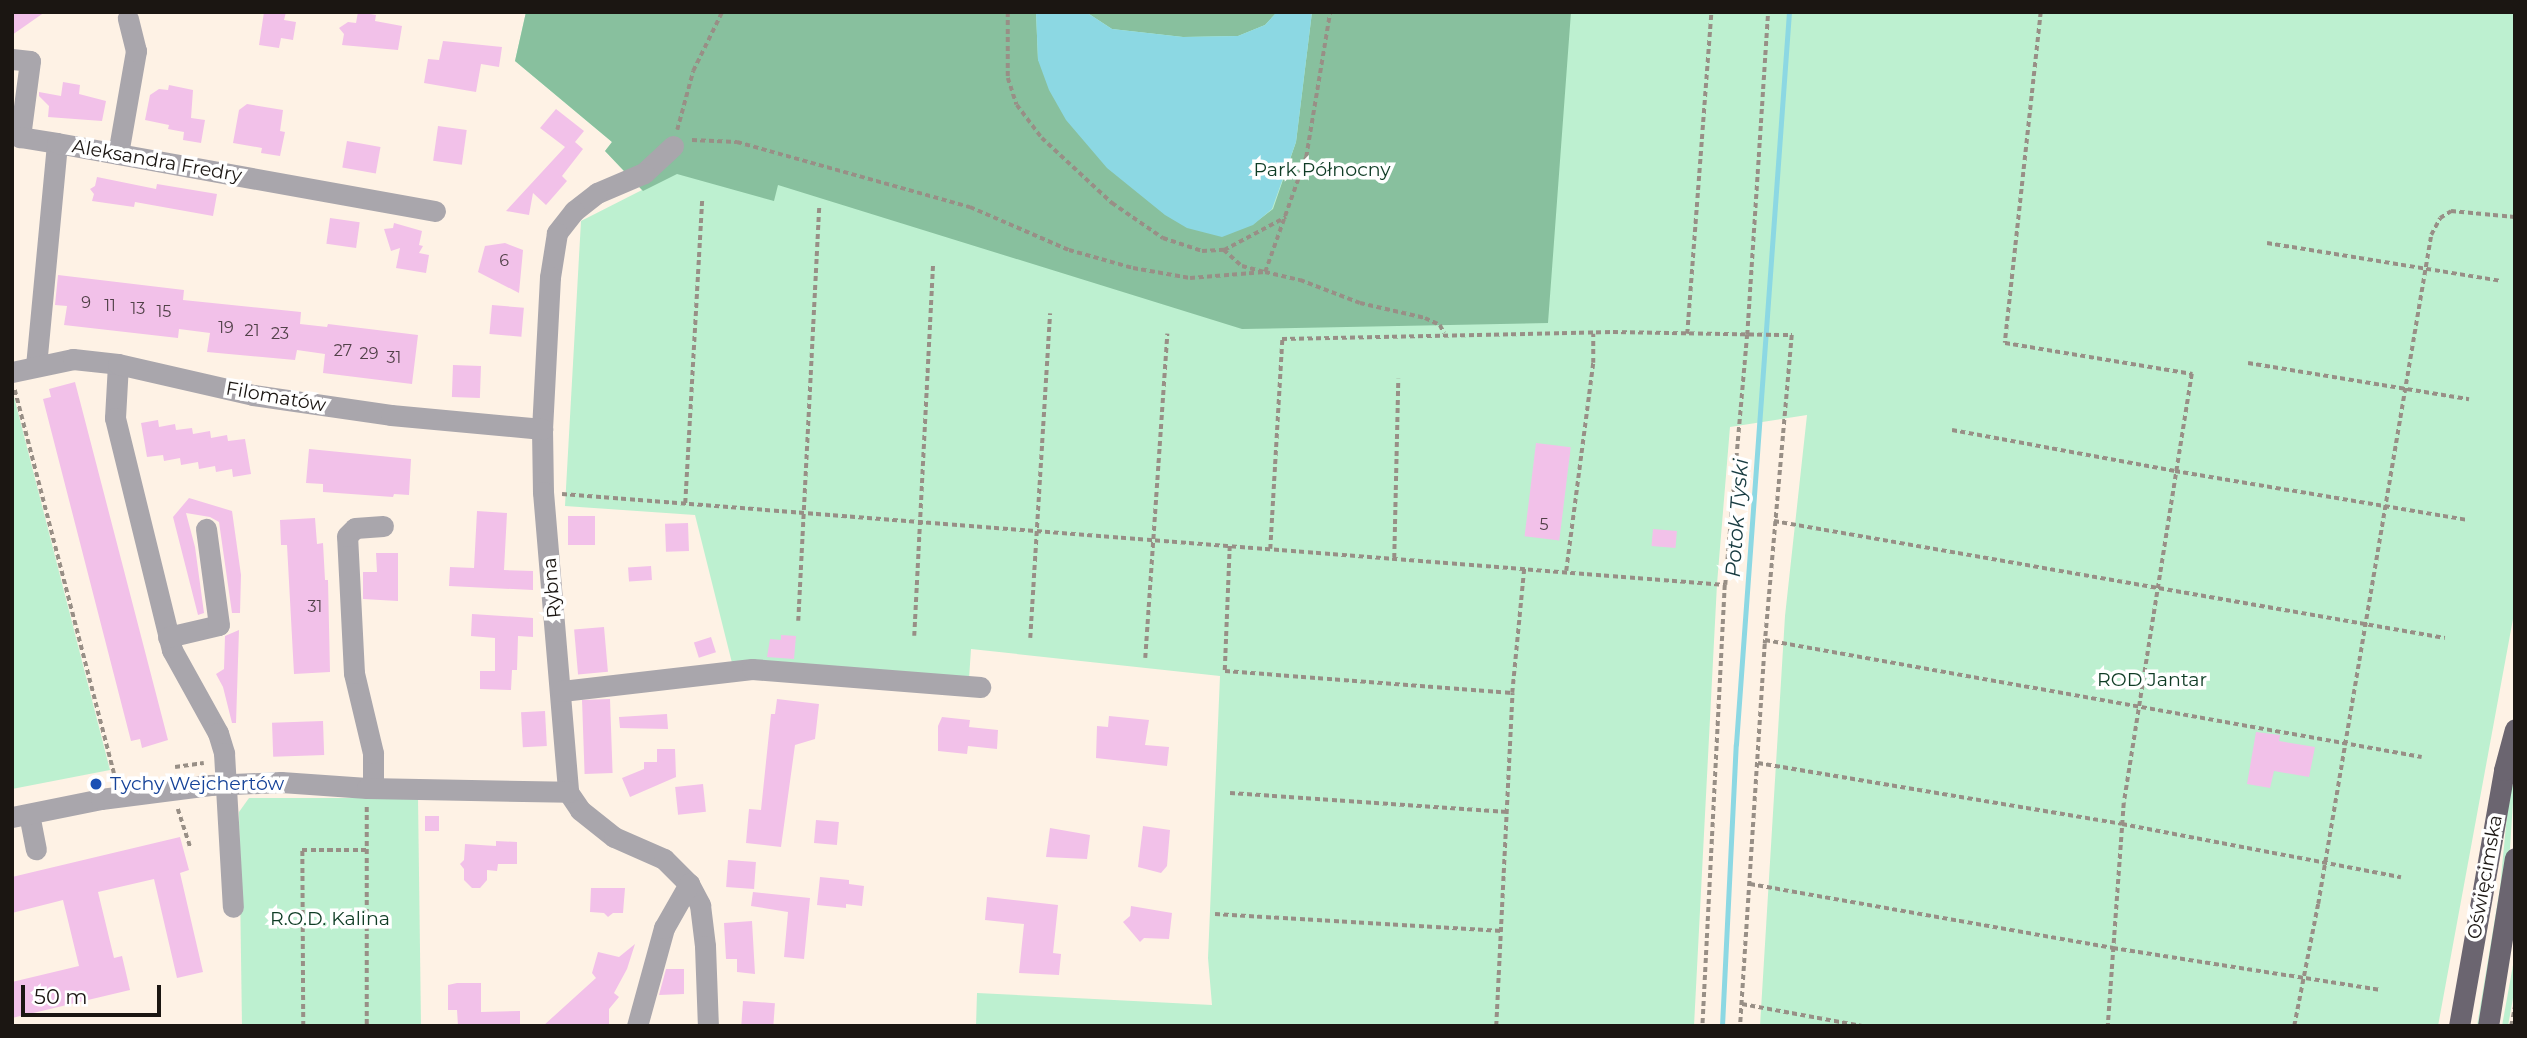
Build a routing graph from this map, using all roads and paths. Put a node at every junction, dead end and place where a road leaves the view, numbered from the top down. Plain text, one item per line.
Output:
1 (722, 12) edge
2 (1008, 12) edge
3 (1330, 12) edge
4 (1711, 12) edge
5 (1768, 12) edge
6 (2041, 12) edge
7 (128, 18) dead end
8 (12, 59) edge
9 (57, 143) junction
10 (673, 146) junction
11 (118, 154) junction
12 (702, 199) dead end
13 (819, 206) dead end
14 (435, 211) dead end
15 (1286, 216) junction
16 (2515, 217) edge
17 (2267, 243) dead end
18 (1224, 250) junction
19 (933, 265) dead end
20 (2425, 269) junction
21 (1265, 272) junction
22 (2501, 281) dead end
23 (1050, 314) dead end
24 (1593, 333) junction
25 (1747, 333) junction
26 (1167, 334) dead end
27 (1444, 334) junction
28 (1687, 334) junction
29 (118, 363) junction
30 (2248, 363) dead end
31 (36, 366) junction
32 (12, 372) edge
33 (1398, 379) dead end
34 (13, 381) edge
35 (2403, 388) junction
36 (2469, 400) dead end
37 (542, 429) junction
38 (1952, 430) dead end
39 (2175, 471) junction
40 (543, 492) junction
41 (685, 503) junction
42 (2384, 505) junction
43 (804, 512) junction
44 (2467, 520) dead end
45 (1774, 521) junction
46 (921, 522) junction
47 (383, 526) dead end
48 (206, 529) dead end
49 (1035, 530) junction
50 (1153, 539) junction
51 (1230, 545) junction
52 (1270, 549) junction
53 (1394, 558) junction
54 (1524, 568) junction
55 (1566, 571) junction
56 (1725, 585) junction
57 (2157, 588) junction
58 (798, 621) dead end
59 (2364, 624) junction
60 (168, 636) junction
61 (914, 636) dead end
62 (1030, 638) dead end
63 (2445, 638) dead end
64 (1765, 640) junction
65 (1145, 658) dead end
66 (981, 687) dead end
67 (562, 691) junction
68 (1512, 693) junction
69 (2138, 706) junction
70 (2515, 729) edge
71 (2344, 744) junction
72 (2422, 757) dead end
73 (225, 761) junction
74 (1758, 762) junction
75 (175, 766) dead end
76 (114, 773) dead end
77 (226, 784) junction
78 (370, 788) junction
79 (568, 792) junction
80 (1230, 793) dead end
81 (177, 804) dead end
82 (1507, 812) junction
83 (21, 816) edge
84 (2122, 824) junction
85 (36, 849) dead end
86 (191, 849) dead end
87 (367, 850) junction
88 (2515, 858) edge
89 (2325, 862) junction
90 (2401, 877) dead end
91 (689, 884) junction
92 (1750, 884) junction
93 (233, 907) dead end
94 (1215, 914) dead end
95 (1502, 931) junction
96 (2113, 948) junction
97 (2303, 977) junction
98 (2381, 990) dead end
99 (1742, 1004) junction
100 (2515, 1006) edge
101 (303, 1026) edge
102 (367, 1026) edge
103 (636, 1026) edge
104 (708, 1026) edge
105 (1496, 1026) edge
106 (1703, 1026) edge
107 (1740, 1026) edge
108 (1862, 1026) edge
109 (2108, 1026) edge
110 (2294, 1026) edge
111 (2459, 1026) edge
112 (2488, 1026) edge
113 (2511, 1026) edge

1 - 10 path
2 - 18 path
3 - 15 path
4 - 28 path
5 - 25 path
6 - 39 path
7 - 11 street
8 - 9 street
9 - 11 street, Aleksandra Fredry
9 - 31 street, Aleksandra Fredry
10 - 21 path
10 - 37 street, Rybna
11 - 14 street, Aleksandra Fredry
12 - 41 path
13 - 43 path
15 - 18 path
15 - 21 path
16 - 20 path
17 - 20 path
18 - 21 path
19 - 46 path
20 - 22 path
20 - 35 path
21 - 27 path
23 - 49 path
24 - 27 path
24 - 28 path
24 - 55 path
25 - 28 path
25 - 45 path
25 - 56 path
26 - 50 path
27 - 52 path
29 - 31 street, Filomatów
29 - 37 street, Filomatów
29 - 60 street
30 - 35 path
31 - 32 street, Filomatów
33 - 53 path
34 - 76 path
35 - 36 path
35 - 42 path
37 - 40 street, Rybna
38 - 39 path
39 - 42 path
39 - 57 path
40 - 41 path
40 - 67 street, Rybna
41 - 43 path
42 - 44 path
42 - 59 path
43 - 46 path
43 - 58 path
45 - 57 path
45 - 64 path
46 - 49 path
46 - 61 path
47 - 78 street
48 - 60 street
49 - 50 path
49 - 62 path
50 - 51 path
50 - 65 path
51 - 52 path
51 - 68 path
52 - 53 path
53 - 54 path
54 - 55 path
54 - 68 path
55 - 56 path
56 - 106 path
57 - 59 path
57 - 69 path
59 - 63 path
59 - 71 path
60 - 73 street
64 - 69 path
64 - 74 path
66 - 67 street
67 - 79 street, Rybna
68 - 82 path
69 - 71 path
69 - 84 path
70 - 111 main road, Oświęcimska
71 - 72 path
71 - 89 path
73 - 75 path
73 - 77 street
74 - 84 path
74 - 92 path
77 - 78 street
77 - 83 street
77 - 93 street
78 - 79 street
78 - 87 path
79 - 91 street
80 - 82 path
81 - 86 path
82 - 95 path
83 - 85 street
84 - 89 path
84 - 96 path
87 - 101 path
87 - 102 path
88 - 112 main road, Oświęcimska
89 - 90 path
89 - 97 path
91 - 103 street
91 - 104 street
92 - 96 path
92 - 99 path
94 - 95 path
95 - 105 path
96 - 97 path
96 - 109 path
97 - 98 path
97 - 110 path
99 - 107 path
99 - 108 path
100 - 113 path

